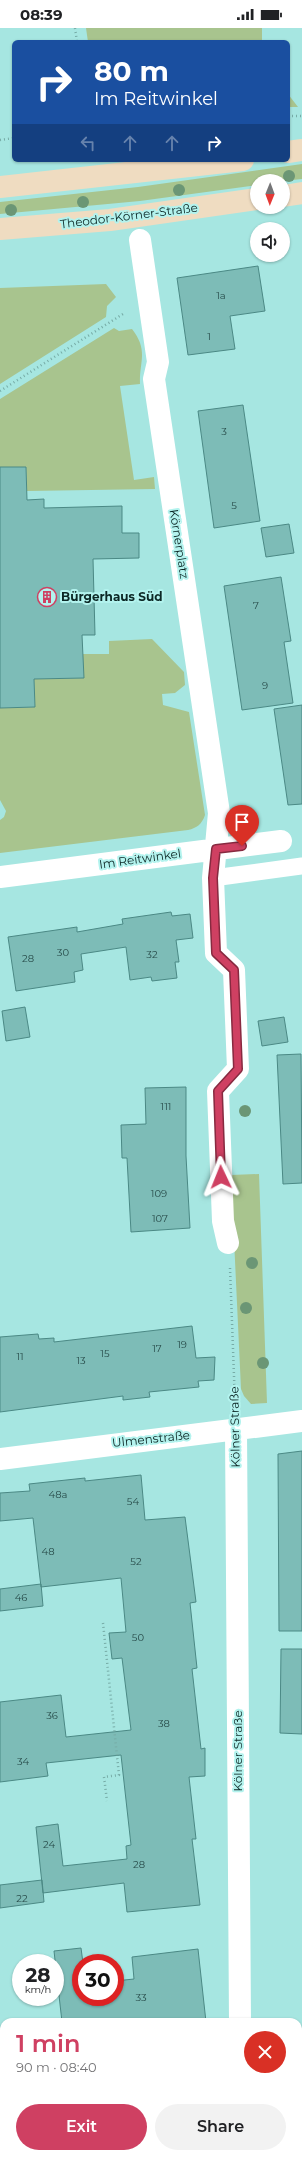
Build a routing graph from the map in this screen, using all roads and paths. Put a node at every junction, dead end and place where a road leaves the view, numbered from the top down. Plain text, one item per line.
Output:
1 (75, 28) edge
2 (77, 40) edge
3 (290, 116) edge
4 (302, 116) edge
5 (12, 138) edge
6 (0, 140) edge
7 (302, 150) edge
8 (290, 152) edge
9 (225, 162) edge
10 (0, 187) edge
11 (302, 193) edge
12 (290, 195) edge
13 (250, 200) edge
14 (0, 229) edge
15 (140, 240) dead end
16 (149, 298) junction
17 (0, 391) edge
18 (281, 841) dead end
19 (216, 849) junction
20 (302, 866) edge
21 (0, 877) edge
22 (213, 878) junction
23 (228, 1243) joint
24 (302, 1421) edge
25 (236, 1430) junction
26 (0, 1459) edge
27 (103, 1623) dead end
28 (107, 1801) dead end
29 (240, 2018) edge

1 - 2 path
3 - 4 path
5 - 6 path
7 - 8 main road
9 - 10 main road
11 - 12 main road
13 - 14 main road, Theodor-Körner-Straße
15 - 16 street, Körnerplatz
16 - 17 path
16 - 19 street, Körnerplatz
18 - 19 street, Im Reitwinkel
19 - 21 street, Im Reitwinkel
19 - 22 street
20 - 22 lane
22 - 23 street
23 - 25 path, Kölner Straße
24 - 25 street, Ulmenstraße
25 - 26 street, Ulmenstraße
25 - 29 street, Kölner Straße
27 - 28 path

